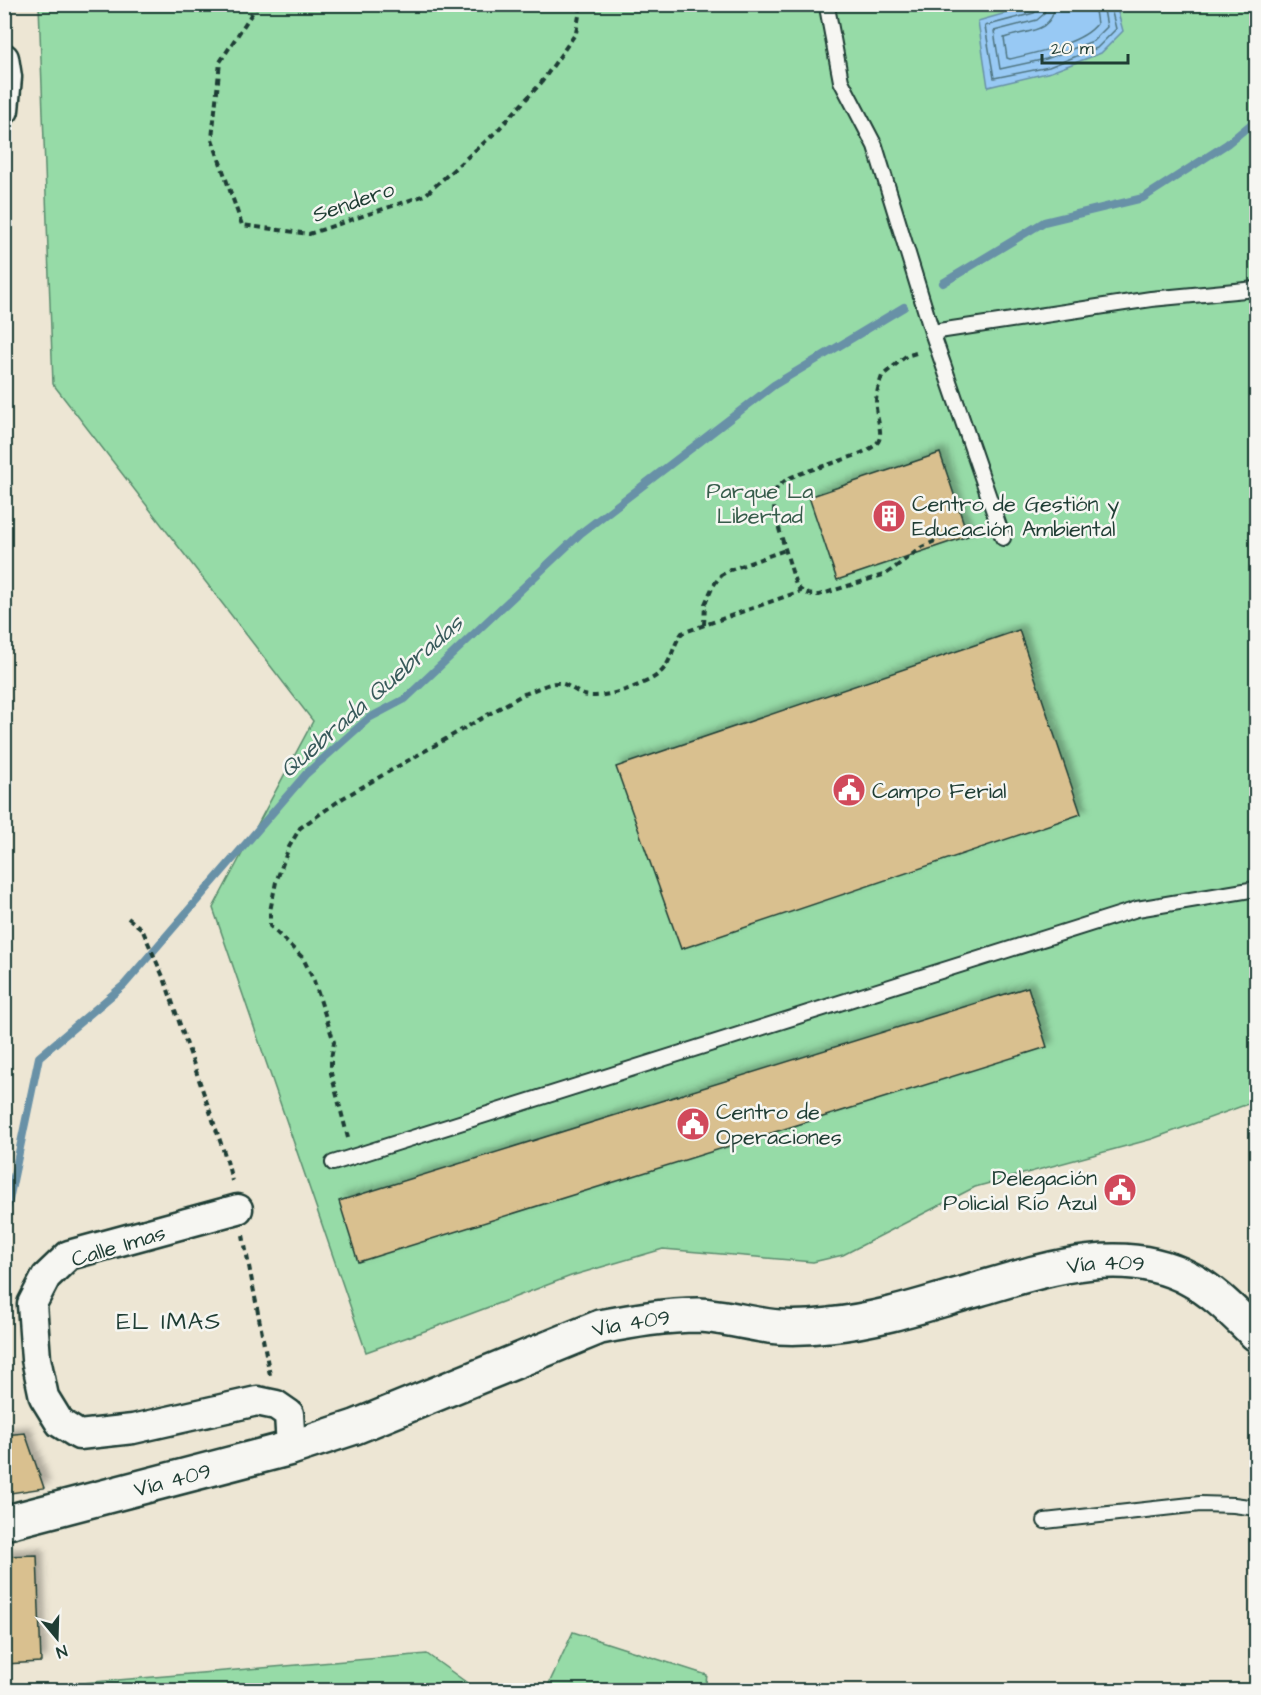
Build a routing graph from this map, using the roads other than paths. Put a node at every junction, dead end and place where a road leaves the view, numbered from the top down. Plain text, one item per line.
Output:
1 (827, 4) edge
2 (4, 58) edge
3 (4, 110) edge
4 (1257, 289) edge
5 (934, 338) junction
6 (1003, 538) dead end
7 (1257, 889) edge
8 (333, 1163) dead end
9 (238, 1209) road end
10 (1257, 1334) edge
11 (291, 1448) junction
12 (1257, 1508) edge
13 (1045, 1521) dead end
14 (4, 1523) edge

1 - 5 lane
2 - 3 street
4 - 5 lane
5 - 6 lane
7 - 8 lane
9 - 11 street, Calle Imas
10 - 11 street, Vía 409
11 - 14 street, Vía 409
12 - 13 lane

